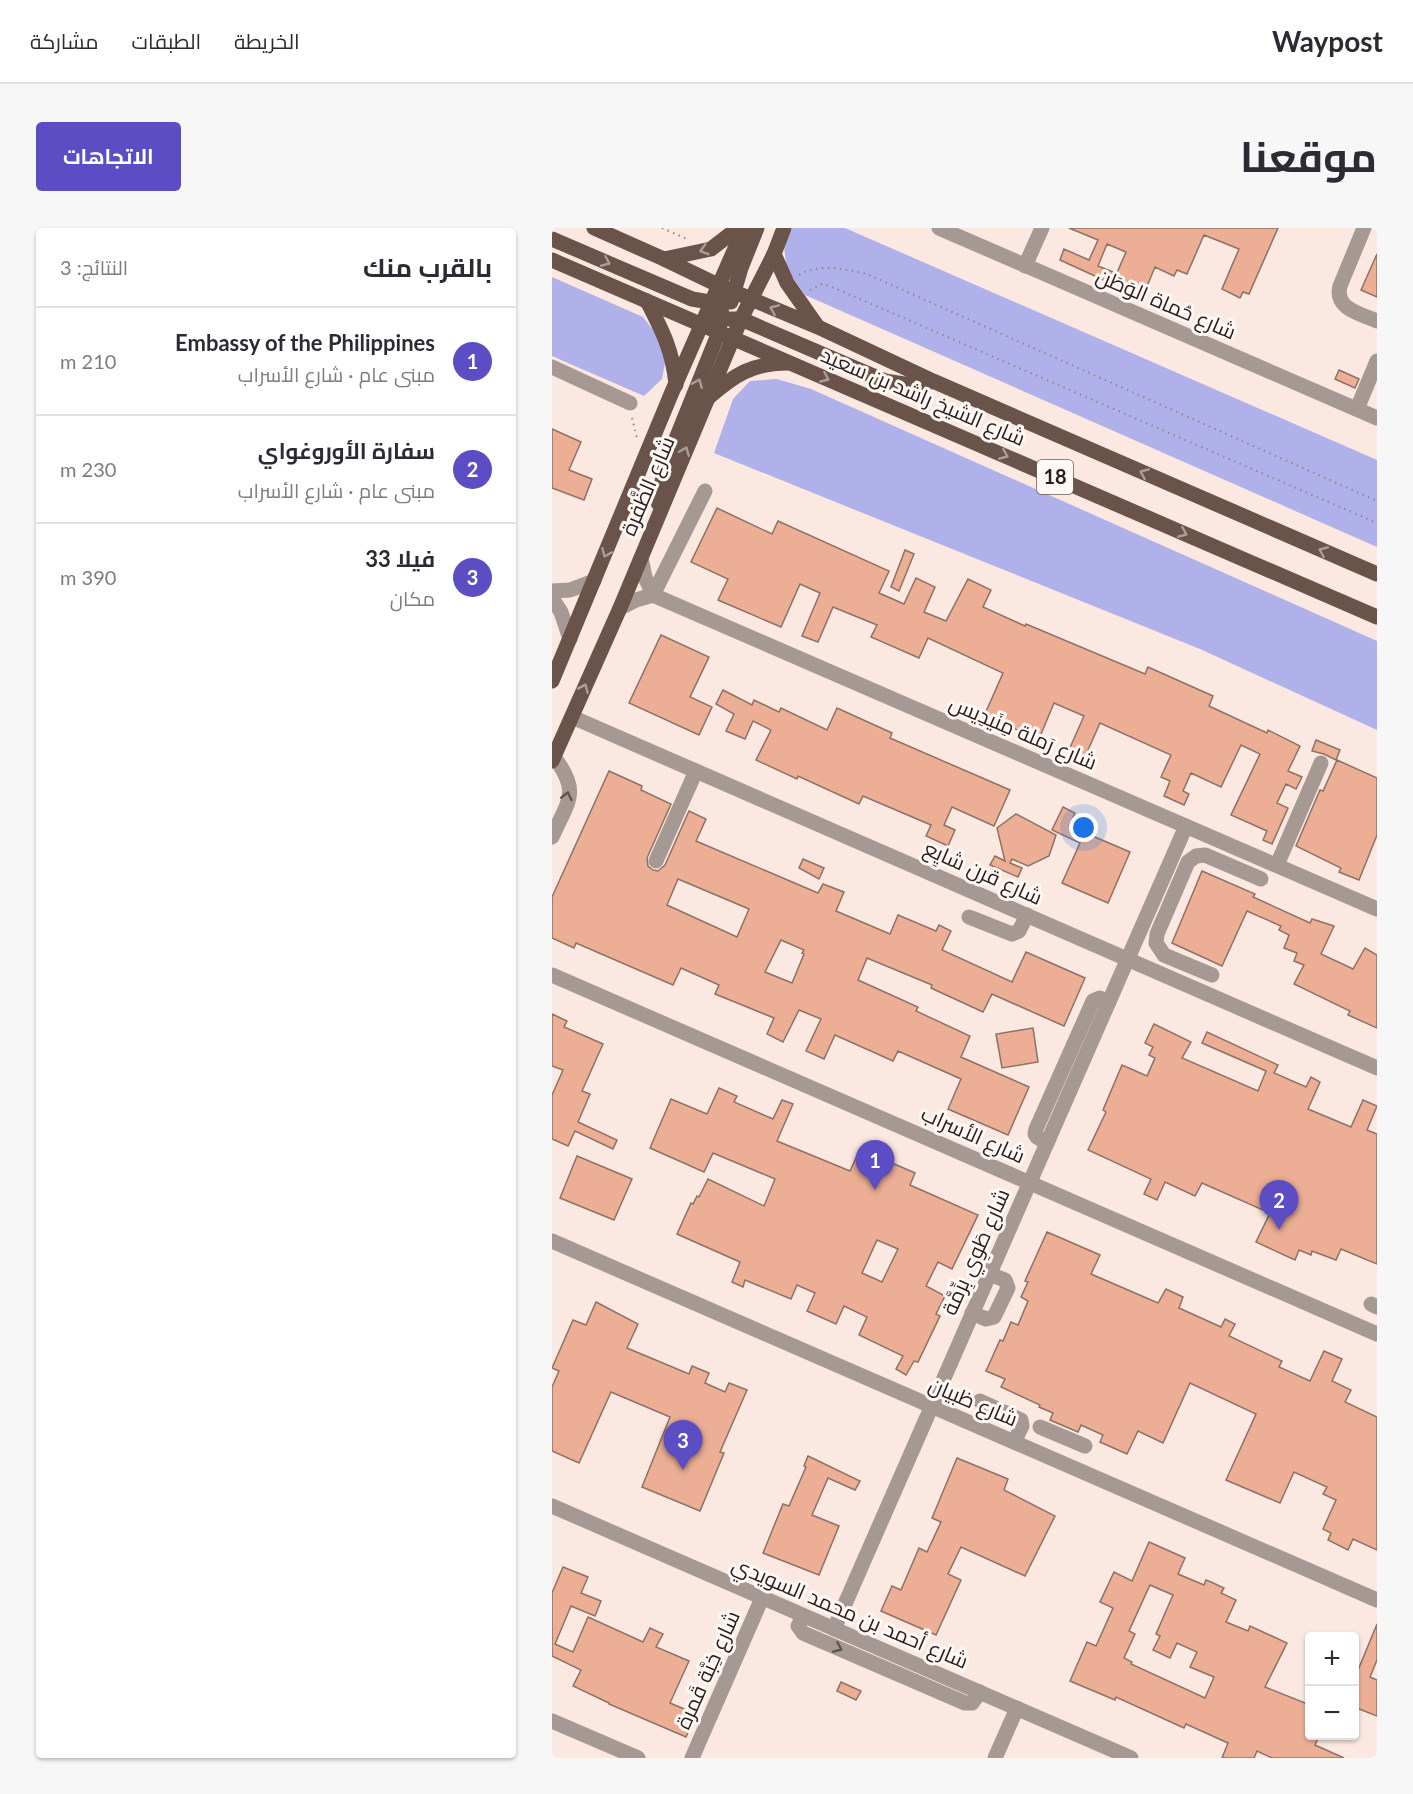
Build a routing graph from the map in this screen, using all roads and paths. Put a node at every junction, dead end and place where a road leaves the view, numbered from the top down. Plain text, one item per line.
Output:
1 (594, 228) edge
2 (662, 228) edge
3 (738, 228) edge
4 (744, 228) edge
5 (757, 228) edge
6 (784, 228) edge
7 (939, 228) edge
8 (1364, 228) edge
9 (1036, 230) edge
10 (552, 239) edge
11 (692, 241) dead end
12 (774, 254) junction
13 (664, 259) junction
14 (552, 260) edge
15 (1025, 266) junction
16 (796, 277) dead end
17 (807, 295) dead end
18 (752, 299) junction
19 (647, 301) junction
20 (726, 311) junction
21 (1377, 321) edge
22 (702, 325) junction
23 (818, 327) junction
24 (1377, 361) edge
25 (792, 363) junction
26 (552, 368) edge
27 (933, 381) junction
28 (676, 386) junction
29 (706, 400) junction
30 (630, 403) joint
31 (1357, 409) junction
32 (1377, 418) edge
33 (649, 450) junction
34 (705, 490) dead end
35 (1377, 501) edge
36 (657, 518) junction
37 (1377, 524) edge
38 (641, 558) junction
39 (1377, 574) edge
40 (594, 580) junction
41 (552, 591) edge
42 (653, 596) junction
43 (552, 598) edge
44 (620, 608) junction
45 (1377, 617) edge
46 (570, 639) junction
47 (552, 681) edge
48 (572, 717) junction
49 (553, 759) edge
50 (1321, 763) dead end
51 (696, 771) junction
52 (1186, 826) junction
53 (552, 837) edge
54 (656, 861) dead end
55 (1276, 865) junction
56 (1261, 879) dead end
57 (1157, 891) junction
58 (1173, 897) junction
59 (1008, 907) junction
60 (1377, 909) edge
61 (1027, 915) junction
62 (969, 917) dead end
63 (998, 929) junction
64 (1127, 959) junction
65 (552, 975) edge
66 (1212, 975) dead end
67 (1377, 1068) edge
68 (1030, 1182) junction
69 (552, 1241) edge
70 (989, 1274) junction
71 (972, 1313) junction
72 (1377, 1334) edge
73 (932, 1406) junction
74 (1040, 1427) dead end
75 (983, 1429) junction
76 (1060, 1435) junction
77 (1014, 1442) junction
78 (1085, 1446) dead end
79 (1050, 1458) junction
80 (552, 1506) edge
81 (762, 1598) junction
82 (1377, 1600) edge
83 (803, 1616) junction
84 (834, 1629) junction
85 (980, 1692) junction
86 (1017, 1708) junction
87 (552, 1721) edge
88 (638, 1758) edge
89 (692, 1758) edge
90 (995, 1758) edge
91 (1131, 1758) edge

1 - 13 main road, شارع الشيخ راشد بن سعيد / 18
2 - 11 path
3 -> 13 main road
4 - 20 main road, شارع الظَّفرة
5 - 20 main road
6 - 12 main road, شارع الظَّفرة
7 - 15 street, شارع حُماة الوَطَن
8 - 21 street
9 - 15 street
10 -> 20 main road
12 - 18 main road, شارع الظَّفرة
12 - 23 main road
13 - 20 main road, شارع الشيخ راشد بن سعيد / 18
14 - 19 main road, شارع الشيخ راشد بن سعيد / 18
15 - 31 street, شارع حُماة الوَطَن
16 - 35 path
17 - 37 path
18 - 20 main road, شارع الشيخ راشد بن سعيد / 18
18 - 20 main road, شارع الظَّفرة
23 -> 18 main road, شارع الشيخ راشد بن سعيد / 18
19 - 22 main road, شارع الشيخ راشد بن سعيد / 18
19 - 28 main road
20 - 22 main road, شارع الشيخ راشد بن سعيد / 18
20 - 22 main road, شارع الظَّفرة
20 - 25 main road, شارع الشيخ راشد بن سعيد / 18
20 - 27 main road
20 - 29 main road, شارع الظَّفرة
36 -> 20 main road
22 - 28 main road, شارع الظَّفرة
23 - 27 main road, شارع الشيخ راشد بن سعيد / 18
24 - 31 street
25 - 29 main road
25 -> 45 main road, شارع الشيخ راشد بن سعيد / 18
26 - 30 street
39 -> 27 main road, شارع الشيخ راشد بن سعيد / 18
28 - 33 main road, شارع الظَّفرة
36 -> 29 main road, شارع الظَّفرة
30 - 33 path
31 - 32 street, شارع حُماة الوَطَن
33 -> 40 main road, شارع الظَّفرة
34 - 42 street
36 - 38 main road, شارع الظَّفرة
38 - 42 street
38 - 44 main road, شارع الظَّفرة
40 - 41 street
40 - 46 main road, شارع الظَّفرة
42 - 44 street
42 - 52 street, شارع رَملة مِنَيدِيس
43 - 46 street
48 -> 44 main road, شارع الظَّفرة
46 - 47 main road, شارع الظَّفرة
48 - 49 main road, شارع الظَّفرة
48 - 51 street, شارع قرن شايِع
53 -> 49 street
50 - 55 street
51 - 54 street
51 - 59 street, شارع قرن شايِع
52 - 55 street, شارع رَملة مِنَيدِيس
52 - 57 street, شارع طَوِي بِرِّمَّة
55 - 60 street, شارع رَملة مِنَيدِيس
56 - 58 street
57 - 58 street
57 - 64 street, شارع طَوِي بِرِّمَّة
58 - 66 street
59 - 61 street, شارع قرن شايِع
59 - 63 street
61 - 63 street
61 - 64 street, شارع قرن شايِع
62 - 63 street
64 - 67 street, شارع قرن شايِع
64 - 68 street, شارع طَوِي بِرِّمَّة
65 - 68 street, شارع الأسراب
68 - 70 street, شارع طَوِي بِرِّمَّة
68 - 72 street, شارع الأسراب
69 - 73 street, شارع ظبيان
70 - 71 street, شارع طَوِي بِرِّمَّة
70 - 71 street
71 - 73 street, شارع طَوِي بِرِّمَّة
73 - 75 street, شارع ظبيان
73 - 84 street, شارع طَوِي بِرِّمَّة
74 - 76 street
75 - 77 street, شارع ظبيان
75 - 77 street
76 - 78 street
76 - 79 street
77 - 79 street, شارع ظبيان
79 - 82 street, شارع ظبيان
80 - 81 street, شارع أحمد بن محمد السويدي
81 - 83 street, شارع أحمد بن محمد السويدي
81 - 89 street, شارع خِبَّة قَمرة
83 - 84 street, شارع أحمد بن محمد السويدي
83 -> 85 street
84 - 85 street, شارع أحمد بن محمد السويدي
85 - 86 street, شارع أحمد بن محمد السويدي
86 - 90 street
86 - 91 street, شارع أحمد بن محمد السويدي
87 - 88 street

